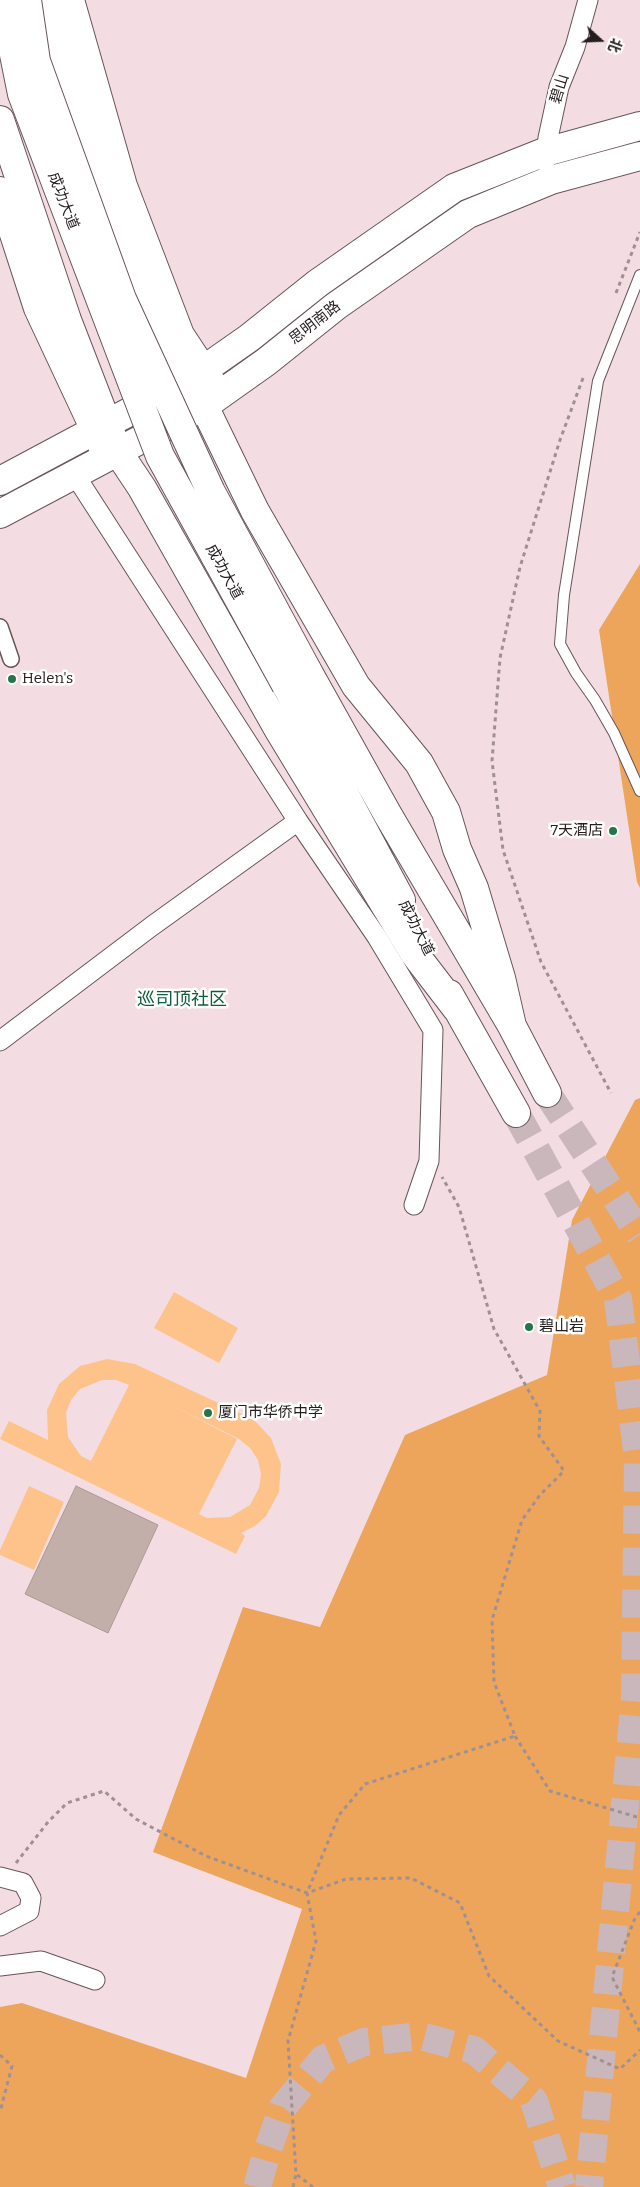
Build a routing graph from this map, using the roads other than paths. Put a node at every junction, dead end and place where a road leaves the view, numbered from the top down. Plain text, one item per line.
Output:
1 (3, 0) edge
2 (27, 0) edge
3 (46, 0) edge
4 (70, 0) edge
5 (588, 0) edge
6 (0, 120) edge
7 (640, 126) edge
8 (546, 151) junction
9 (640, 156) edge
10 (551, 180) junction
11 (0, 191) edge
12 (640, 275) edge
13 (196, 375) junction
14 (211, 400) junction
15 (101, 428) junction
16 (113, 455) junction
17 (75, 475) junction
18 (0, 481) edge
19 (0, 514) edge
20 (0, 627) edge
21 (11, 659) dead end
22 (297, 678) junction
23 (640, 791) edge
24 (298, 821) junction
25 (457, 1009) junction
26 (512, 1026) junction
27 (0, 1041) edge
28 (547, 1093) tunnel mouth
29 (516, 1113) tunnel mouth
30 (414, 1205) dead end
31 (3, 1877) edge
32 (0, 1926) edge
33 (0, 1966) edge
34 (95, 1980) dead end

1 - 22 main road, 成功大道, bridge
2 - 22 main road, 成功大道, bridge
3 - 13 main road
4 - 13 main road
5 - 8 street, 碧山
6 - 15 main road
7 - 8 main road, 思明南路
8 - 10 street, 碧山
8 - 13 main road, 思明南路
9 - 10 main road, 思明南路
10 - 14 main road, 思明南路
11 - 15 main road
12 - 23 lane
13 - 14 main road
13 - 15 main road, 思明南路
14 - 16 main road, 思明南路
14 - 26 main road
15 - 16 main road
15 - 18 main road, 思明南路
16 - 17 main road, 思明南路
16 - 25 main road
17 - 19 main road, 思明南路
17 - 24 street
20 - 21 street
22 - 25 main road, 成功大道
22 - 26 main road, 成功大道
24 - 27 street
24 - 30 street
25 - 29 main road, 成功大道
26 - 28 main road, 成功大道
31 - 32 street
33 - 34 street

